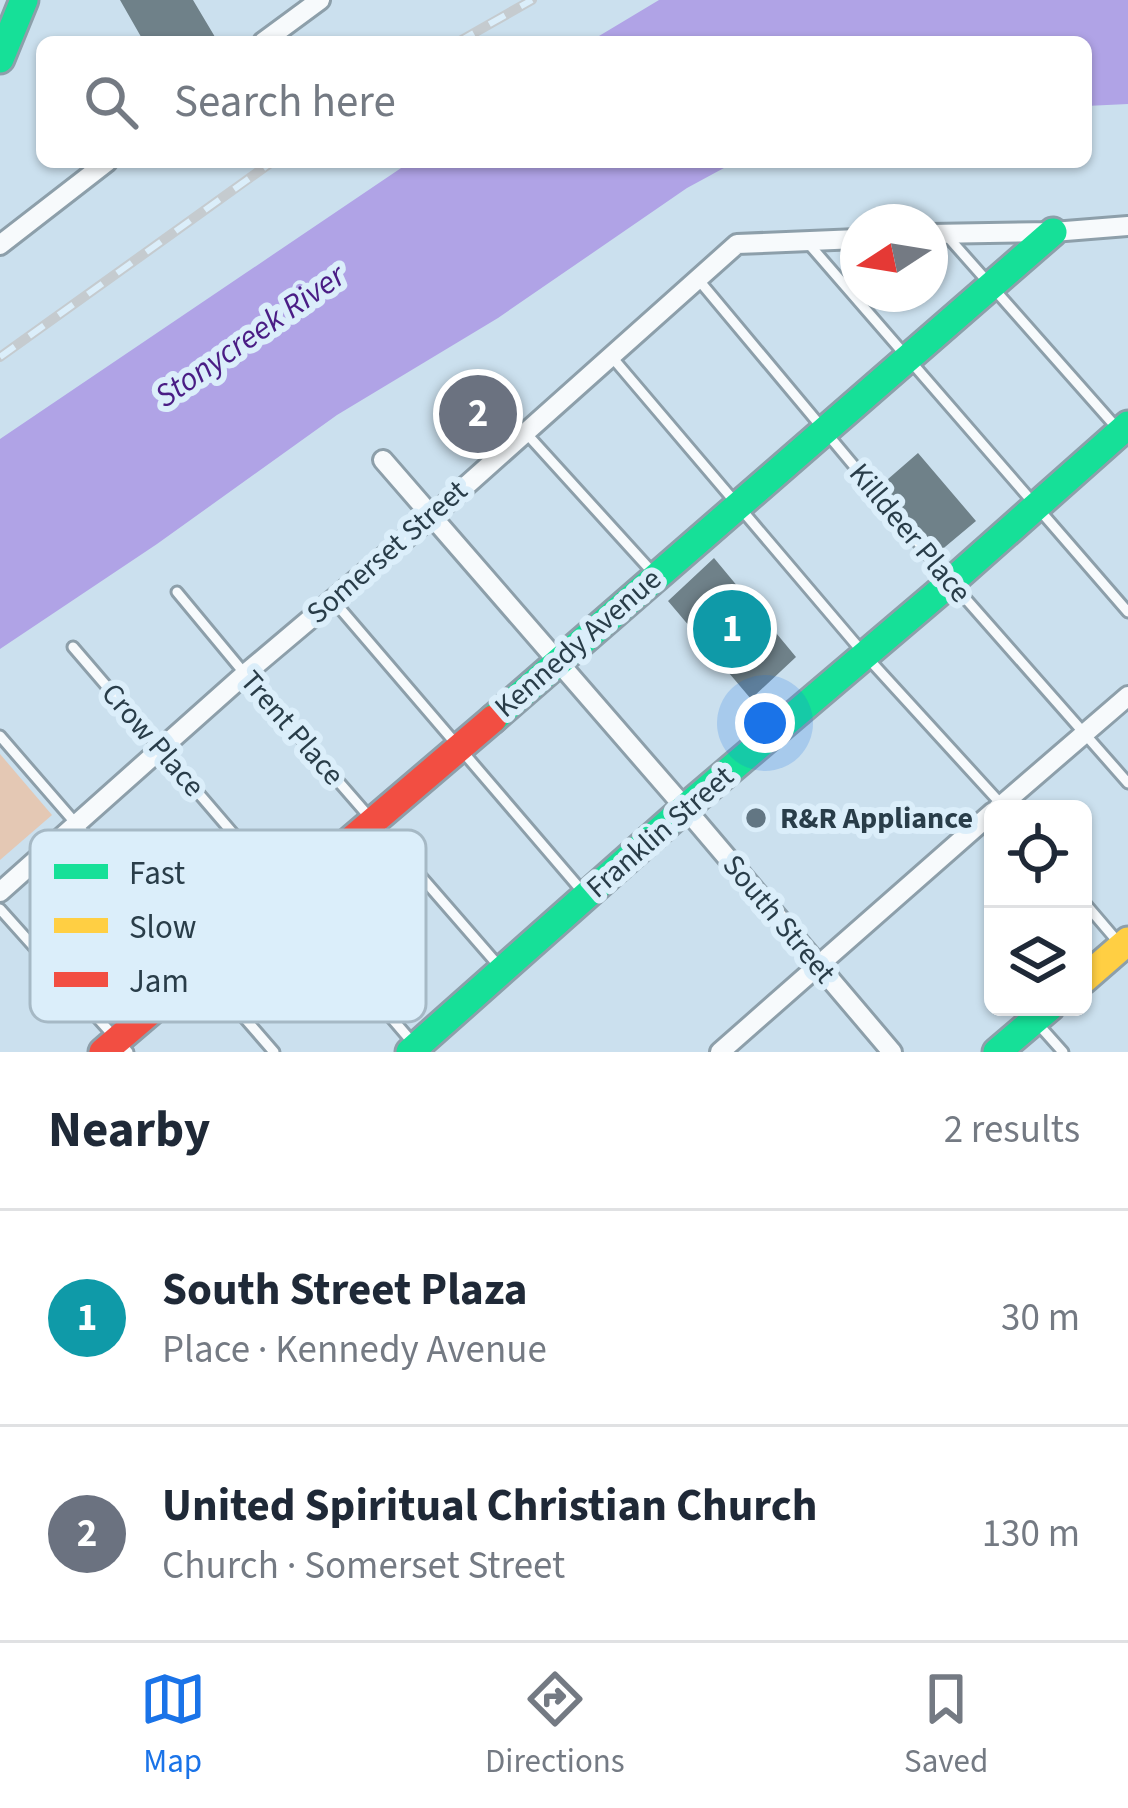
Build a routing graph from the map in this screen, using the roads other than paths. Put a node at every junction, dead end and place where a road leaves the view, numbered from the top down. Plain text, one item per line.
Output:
1 (24, 0) edge
2 (320, 0) edge
3 (271, 36) edge
4 (0, 59) edge
5 (99, 168) edge
6 (1128, 226) edge
7 (1053, 232) junction
8 (948, 234) edge
9 (840, 240) edge
10 (808, 243) junction
11 (0, 245) edge
12 (948, 245) edge
13 (697, 278) junction
14 (991, 286) junction
15 (610, 355) junction
16 (906, 357) junction
17 (824, 431) junction
18 (525, 432) junction
19 (1125, 432) edge
20 (383, 460) dead end
21 (739, 503) junction
22 (1036, 506) junction
23 (431, 517) junction
24 (655, 575) junction
25 (951, 582) junction
26 (177, 592) dead end
27 (332, 599) junction
28 (1128, 612) edge
29 (73, 646) dead end
30 (866, 655) junction
31 (556, 661) junction
32 (245, 674) junction
33 (1128, 696) edge
34 (1085, 732) junction
35 (0, 736) edge
36 (459, 748) junction
37 (160, 751) junction
38 (1128, 783) edge
39 (991, 800) edge
40 (1009, 800) edge
41 (685, 808) junction
42 (984, 822) edge
43 (373, 823) junction
44 (76, 825) junction
45 (70, 830) edge
46 (80, 830) edge
47 (228, 830) edge
48 (365, 830) edge
49 (379, 830) edge
50 (30, 866) edge
51 (426, 882) edge
52 (0, 892) edge
53 (587, 896) junction
54 (1090, 908) edge
55 (0, 909) edge
56 (30, 945) edge
57 (1126, 947) edge
58 (818, 964) junction
59 (504, 970) junction
60 (1092, 973) edge
61 (1041, 1016) edge
62 (1044, 1016) edge
63 (94, 1022) edge
64 (143, 1022) edge
65 (248, 1022) edge
66 (392, 1022) edge
67 (116, 1048) edge
68 (416, 1050) edge
69 (274, 1052) edge
70 (719, 1052) edge
71 (892, 1052) edge
72 (997, 1052) edge
73 (1063, 1052) edge

1 - 4 main road
2 - 3 street
5 - 11 street
6 - 7 street
7 - 8 street
7 - 14 main road, Kennedy Avenue
9 - 10 street, Somerset Street
10 - 13 street, Somerset Street
10 - 16 lane
12 - 14 lane
13 - 15 street, Somerset Street
13 - 17 lane, Killdeer Place
14 - 16 main road, Kennedy Avenue
14 - 19 lane
15 - 18 street, Somerset Street
15 - 21 lane
16 - 17 main road, Kennedy Avenue
16 - 22 lane
17 - 21 main road, Kennedy Avenue
17 - 25 lane, Killdeer Place
18 - 23 street, Somerset Street
18 - 24 lane
19 - 22 main road, Franklin Street
20 - 23 street, South Street
21 - 24 main road, Kennedy Avenue
21 - 30 lane
22 - 25 main road, Franklin Street
22 - 28 lane
23 - 27 street, Somerset Street
23 - 31 street, South Street
24 - 31 main road, Kennedy Avenue
25 - 30 main road, Franklin Street
25 - 34 lane, Killdeer Place
26 - 32 lane, Trent Place
27 - 32 street, Somerset Street
27 - 36 lane
29 - 37 lane, Crow Place
30 - 39 lane
30 - 41 main road, Franklin Street
31 - 36 main road, Kennedy Avenue
31 - 41 street, South Street
32 - 37 street, Somerset Street
32 - 43 lane, Trent Place
33 - 34 street
34 - 38 lane, Killdeer Place
34 - 40 street
35 - 44 lane
36 - 43 main road, Kennedy Avenue
36 - 53 lane
37 - 44 street, Somerset Street
37 - 47 lane, Crow Place
41 - 53 main road, Franklin Street
41 - 58 street, South Street
42 - 58 street
43 - 48 main road, Kennedy Avenue
43 - 49 lane, Trent Place
44 - 45 street, Somerset Street
44 - 46 lane
50 - 52 street, Somerset Street
51 - 59 lane, Trent Place
53 - 59 main road, Franklin Street
54 - 57 lane
55 - 56 lane
57 - 60 main road
58 - 70 street
58 - 71 street, South Street
59 - 68 main road, Franklin Street
61 - 72 main road
62 - 73 lane
63 - 67 lane
64 - 67 main road, Kennedy Avenue
65 - 69 lane
66 - 68 lane, Crow Place

